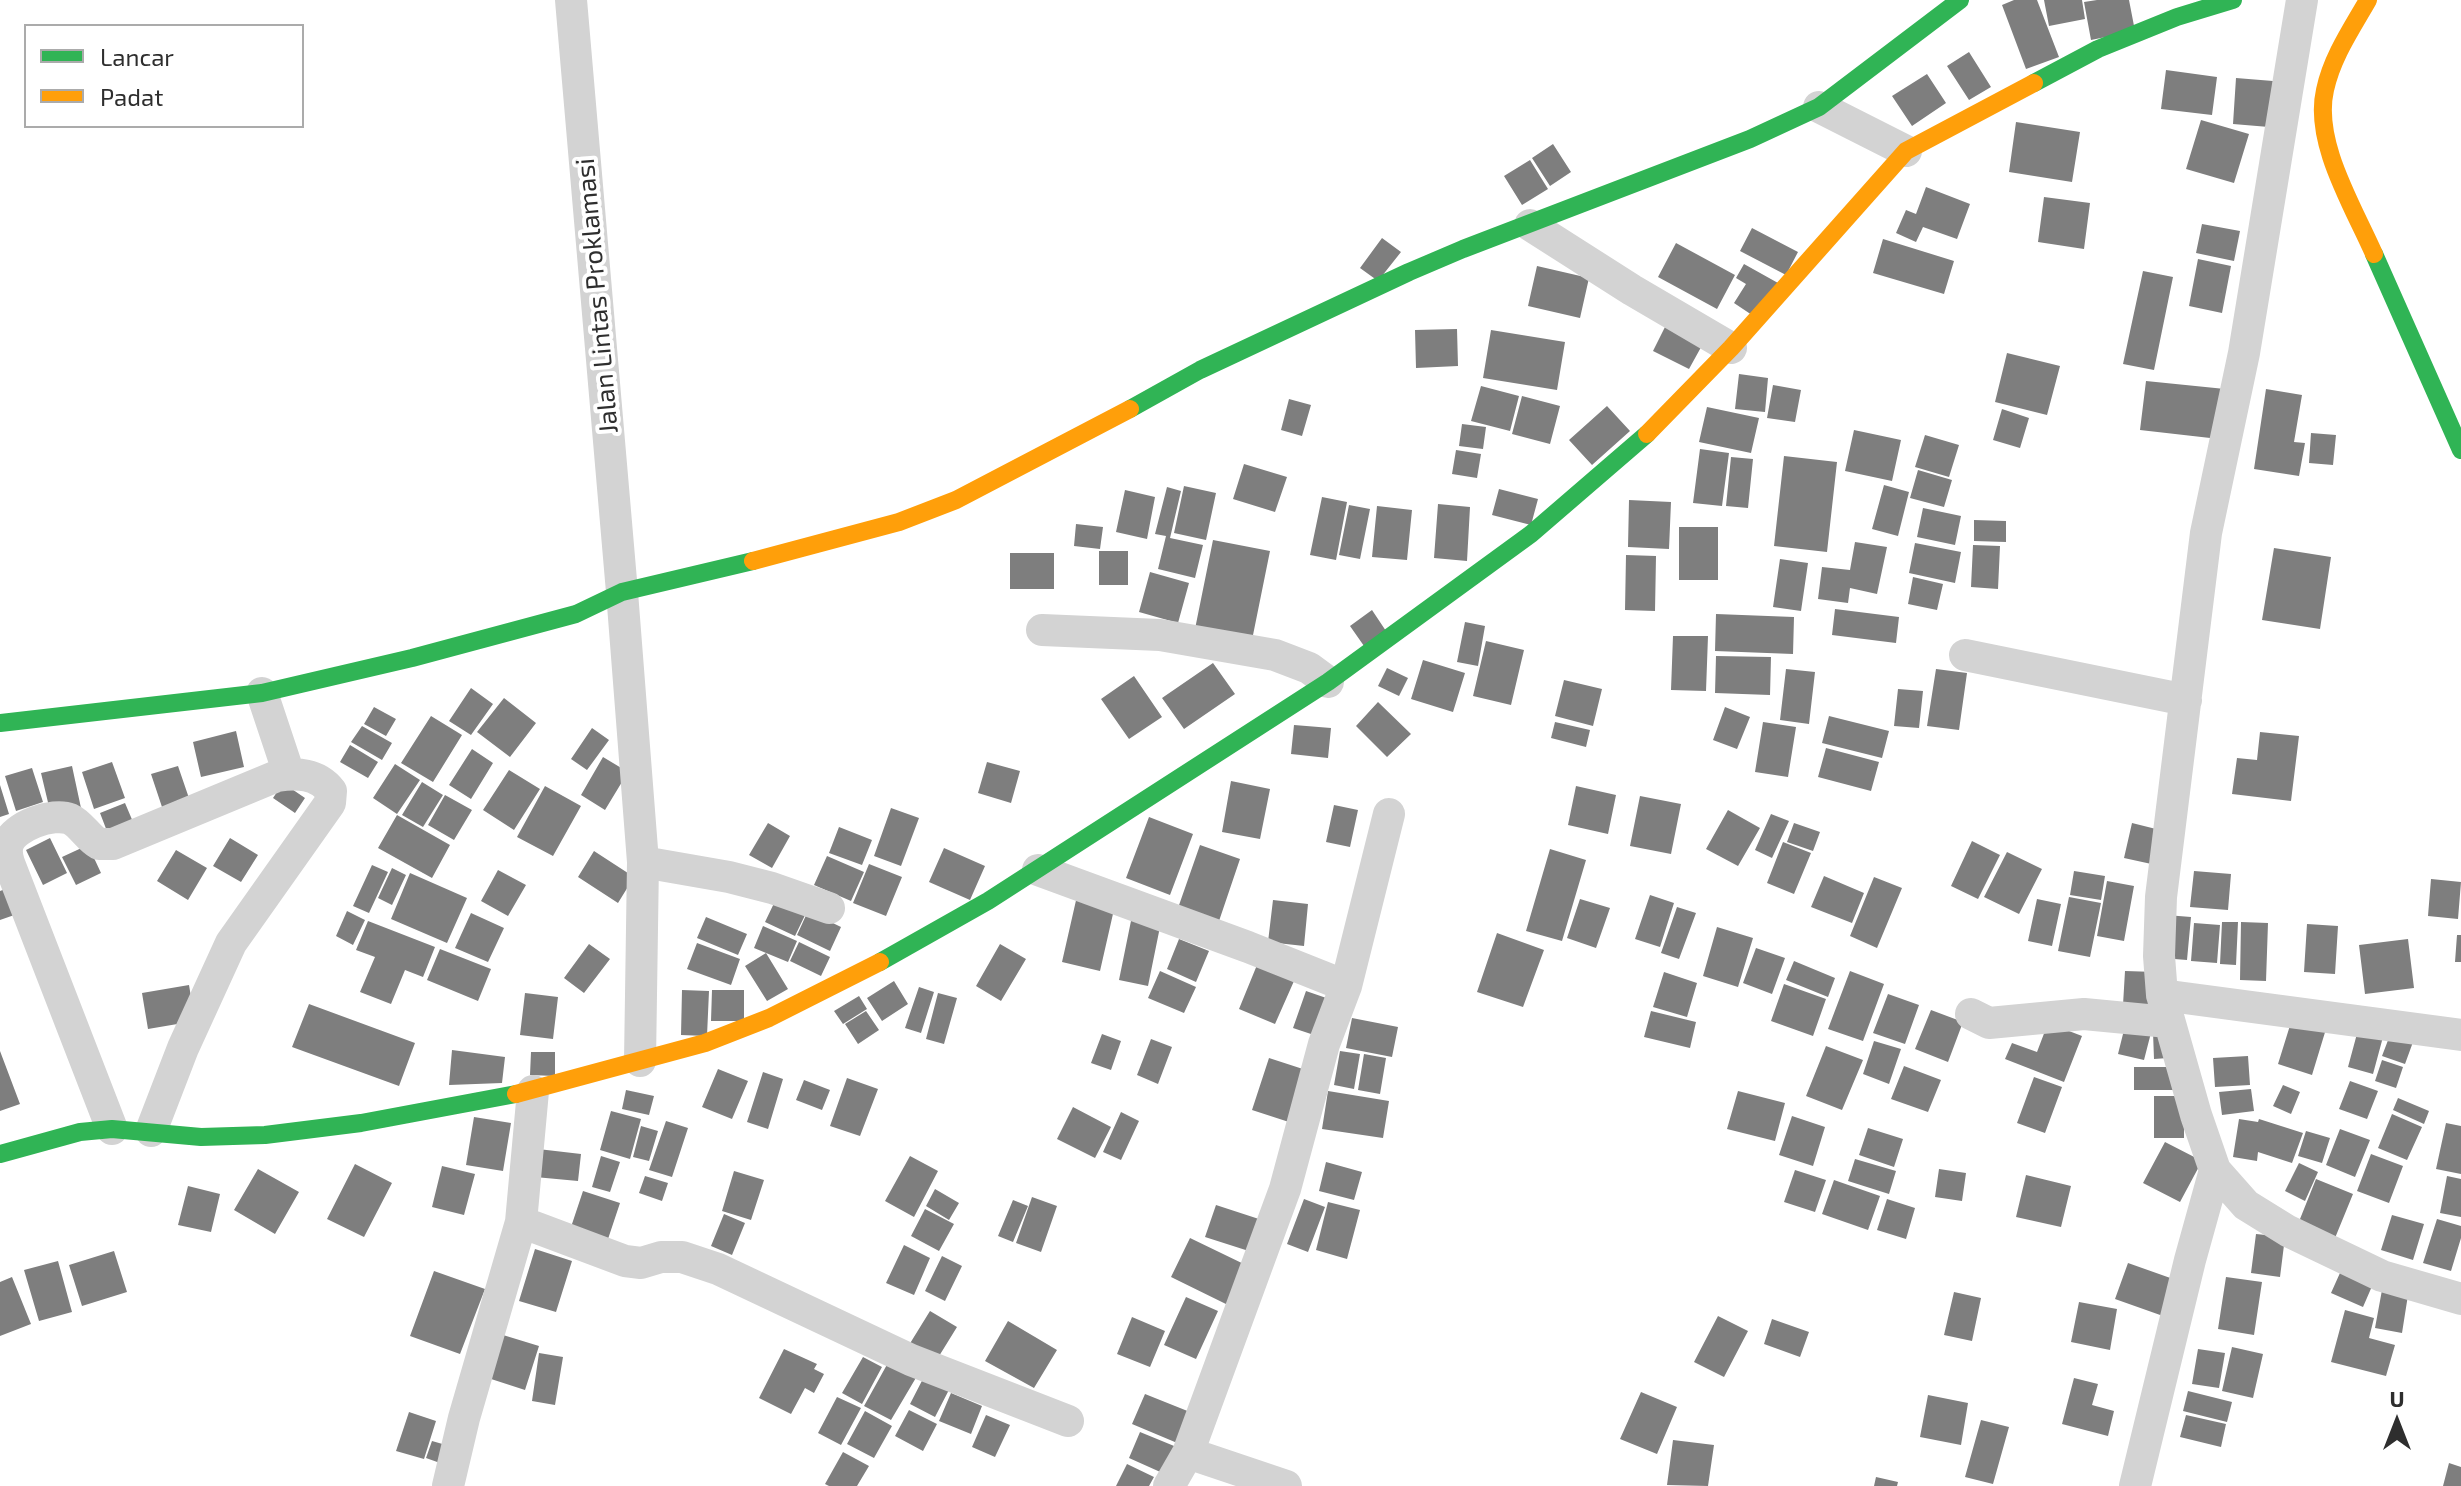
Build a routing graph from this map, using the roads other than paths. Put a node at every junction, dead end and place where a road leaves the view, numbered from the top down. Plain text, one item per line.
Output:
1 (571, 0) edge
2 (1960, 0) edge
3 (2233, 0) edge
4 (2302, 0) edge
5 (2368, 0) edge
6 (1819, 107) junction
7 (1906, 151) junction
8 (1530, 225) junction
9 (1731, 348) junction
10 (2461, 450) edge
11 (622, 592) junction
12 (1042, 630) dead end
13 (1965, 655) dead end
14 (1328, 682) junction
15 (262, 693) junction
16 (2186, 700) junction
17 (0, 723) edge
18 (289, 774) junction
19 (1389, 814) dead end
20 (643, 862) junction
21 (1038, 870) junction
22 (829, 908) dead end
23 (1346, 986) junction
24 (2165, 1009) junction
25 (1971, 1014) dead end
26 (2461, 1035) edge
27 (640, 1061) junction
28 (533, 1091) junction
29 (112, 1129) junction
30 (151, 1131) junction
31 (0, 1154) edge
32 (2215, 1170) junction
33 (521, 1222) junction
34 (2461, 1299) edge
35 (1068, 1421) dead end
36 (1188, 1453) junction
37 (448, 1486) edge
38 (1169, 1486) edge
39 (1286, 1486) edge
40 (2135, 1486) edge

1 - 11 street, Jalan Lintas Proklamasi
2 - 6 street
3 - 7 street
4 - 16 street
5 - 10 street
6 - 7 street
6 - 8 street
7 - 9 street
8 - 9 street
8 - 11 street
9 - 14 street
11 - 15 street
11 - 20 street, Jalan Lintas Proklamasi
12 - 14 street
13 - 16 street
14 - 21 street
15 - 17 street
15 - 18 street
16 - 24 street
18 - 29 street
18 - 30 street
19 - 23 street
20 - 22 street
20 - 27 street, Jalan Lintas Proklamasi
21 - 23 street
21 - 27 street
23 - 36 street
24 - 25 street
24 - 26 street
24 - 32 street
27 - 28 street
28 - 30 street
28 - 33 street
29 - 30 street
29 - 31 street
32 - 34 street
32 - 40 street
33 - 35 street
33 - 37 street
36 - 38 street
36 - 39 street

